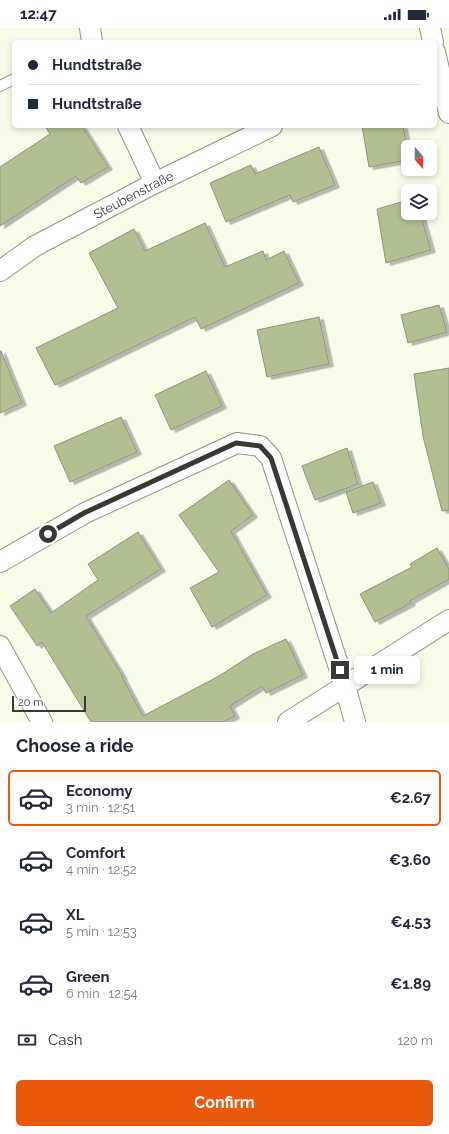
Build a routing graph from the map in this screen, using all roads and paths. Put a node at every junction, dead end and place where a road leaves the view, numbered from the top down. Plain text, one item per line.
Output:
1 (430, 28) edge
2 (433, 40) edge
3 (437, 61) edge
4 (12, 80) edge
5 (0, 86) edge
6 (449, 113) edge
7 (129, 128) edge
8 (268, 128) edge
9 (156, 183) junction
10 (0, 271) edge
11 (0, 562) edge
12 (449, 620) edge
13 (0, 646) edge
14 (345, 686) junction
15 (42, 722) edge
16 (288, 722) edge
17 (355, 722) edge

1 - 2 street
3 - 6 street
4 - 5 lane
7 - 9 street
8 - 9 street, Steubenstraße
9 - 10 street, Steubenstraße
11 - 14 street
12 - 14 street
13 - 15 street
14 - 16 street
14 - 17 street

